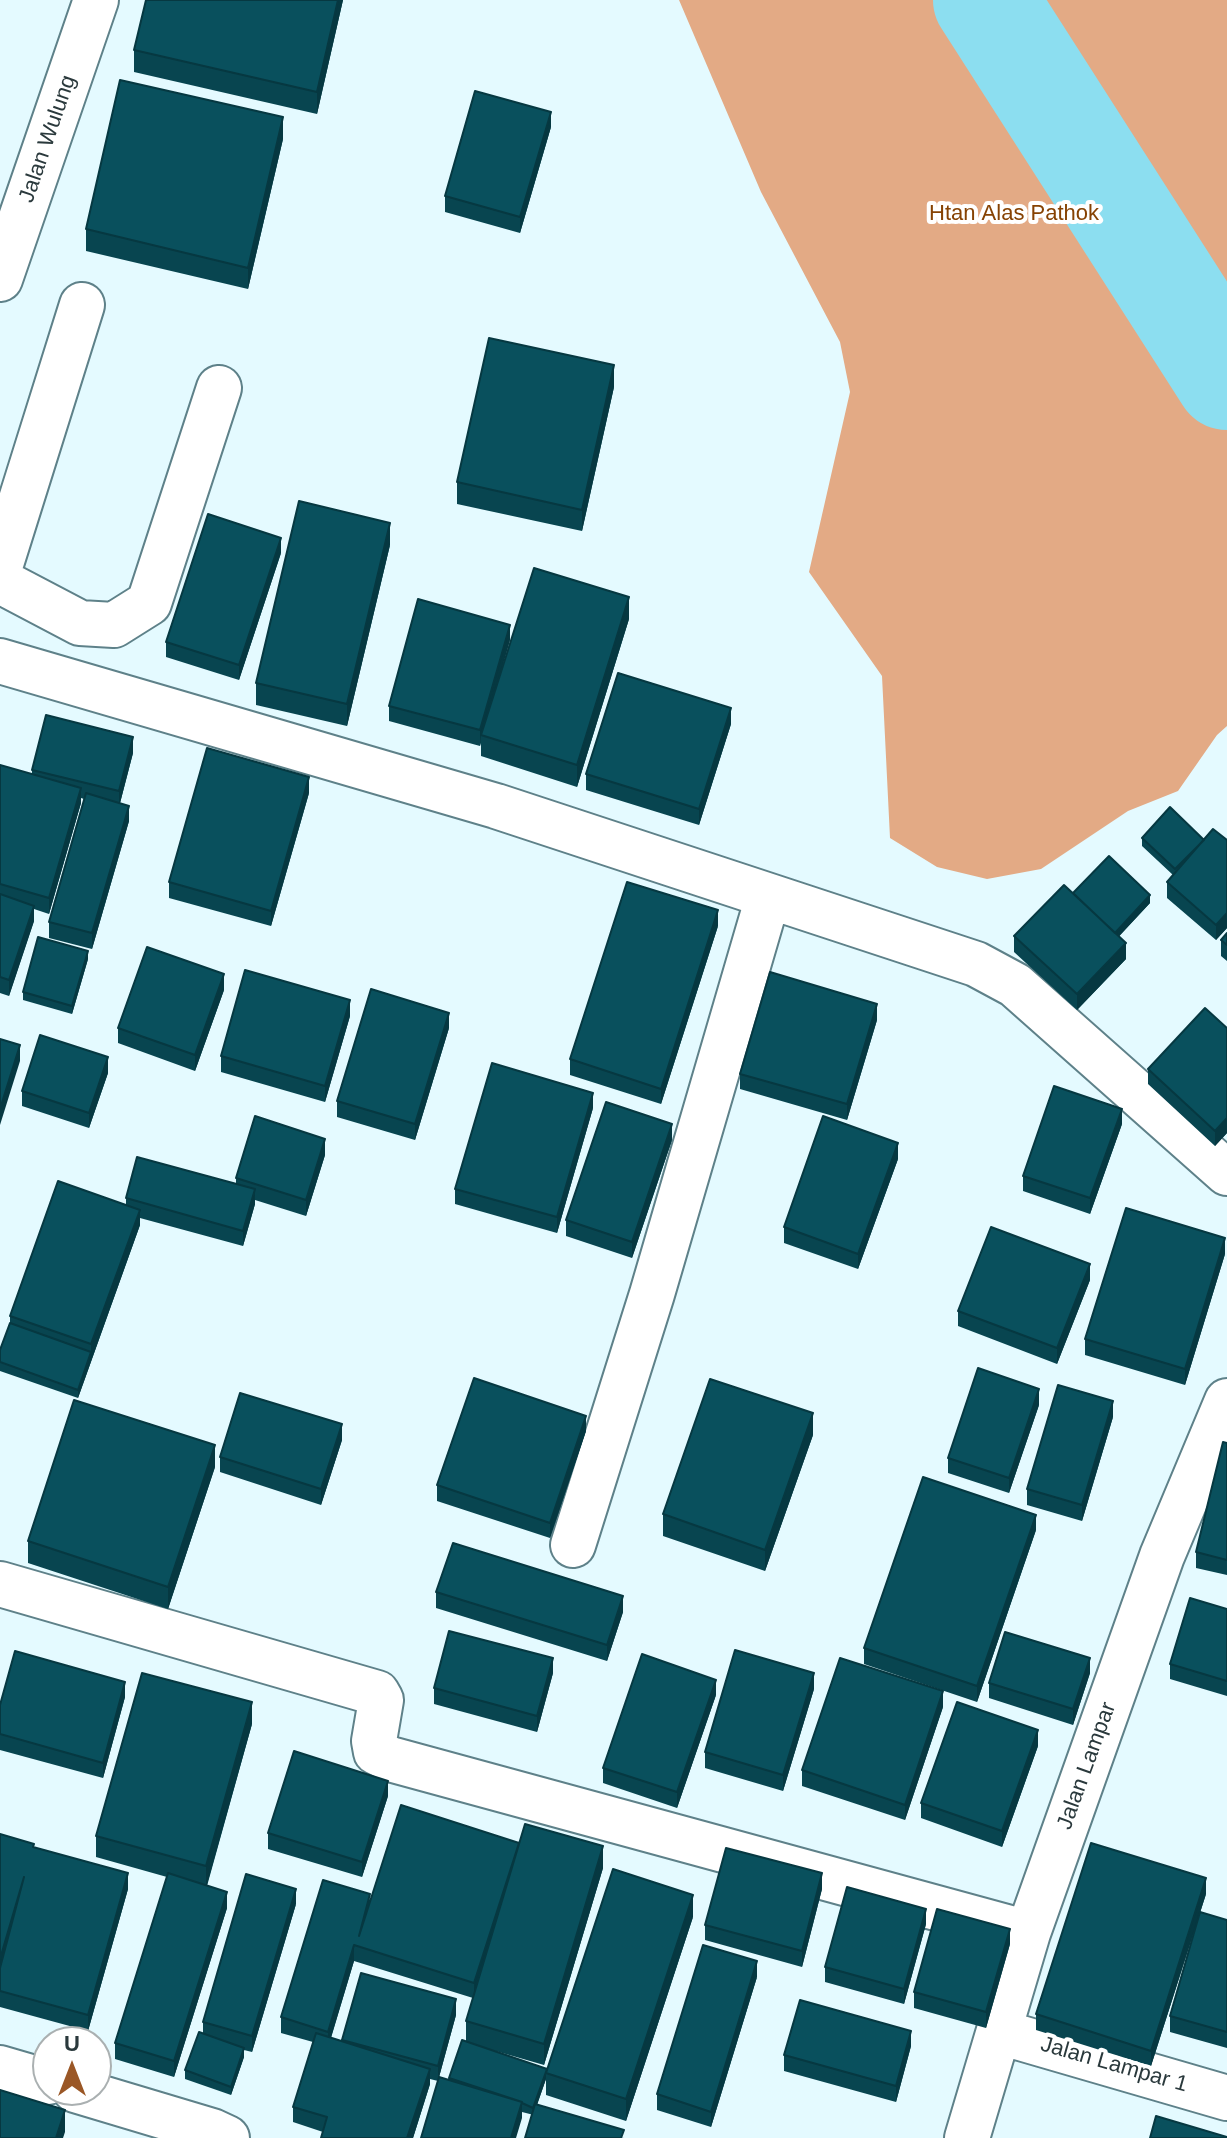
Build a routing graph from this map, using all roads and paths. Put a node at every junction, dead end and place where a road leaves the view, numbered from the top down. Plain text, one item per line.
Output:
1 (96, 0) edge
2 (0, 279) edge
3 (82, 305) dead end
4 (219, 388) dead end
5 (0, 567) edge
6 (0, 581) edge
7 (0, 661) edge
8 (768, 897) junction
9 (1227, 1173) edge
10 (1227, 1401) edge
11 (573, 1545) dead end
12 (0, 1584) edge
13 (1028, 1933) junction
14 (1000, 2032) junction
15 (0, 2068) edge
16 (32, 2077) edge
17 (1227, 2098) edge
18 (112, 2101) edge
19 (227, 2138) edge
20 (967, 2138) edge

1 - 2 street, Jalan Wulung
3 - 5 street
4 - 6 street
7 - 8 street
8 - 9 street
8 - 11 street
10 - 13 street, Jalan Lampar
12 - 13 street
13 - 14 street, Jalan Lampar
14 - 17 street, Jalan Lampar 1
14 - 20 street, Jalan Lampar
15 - 16 street
18 - 19 street

